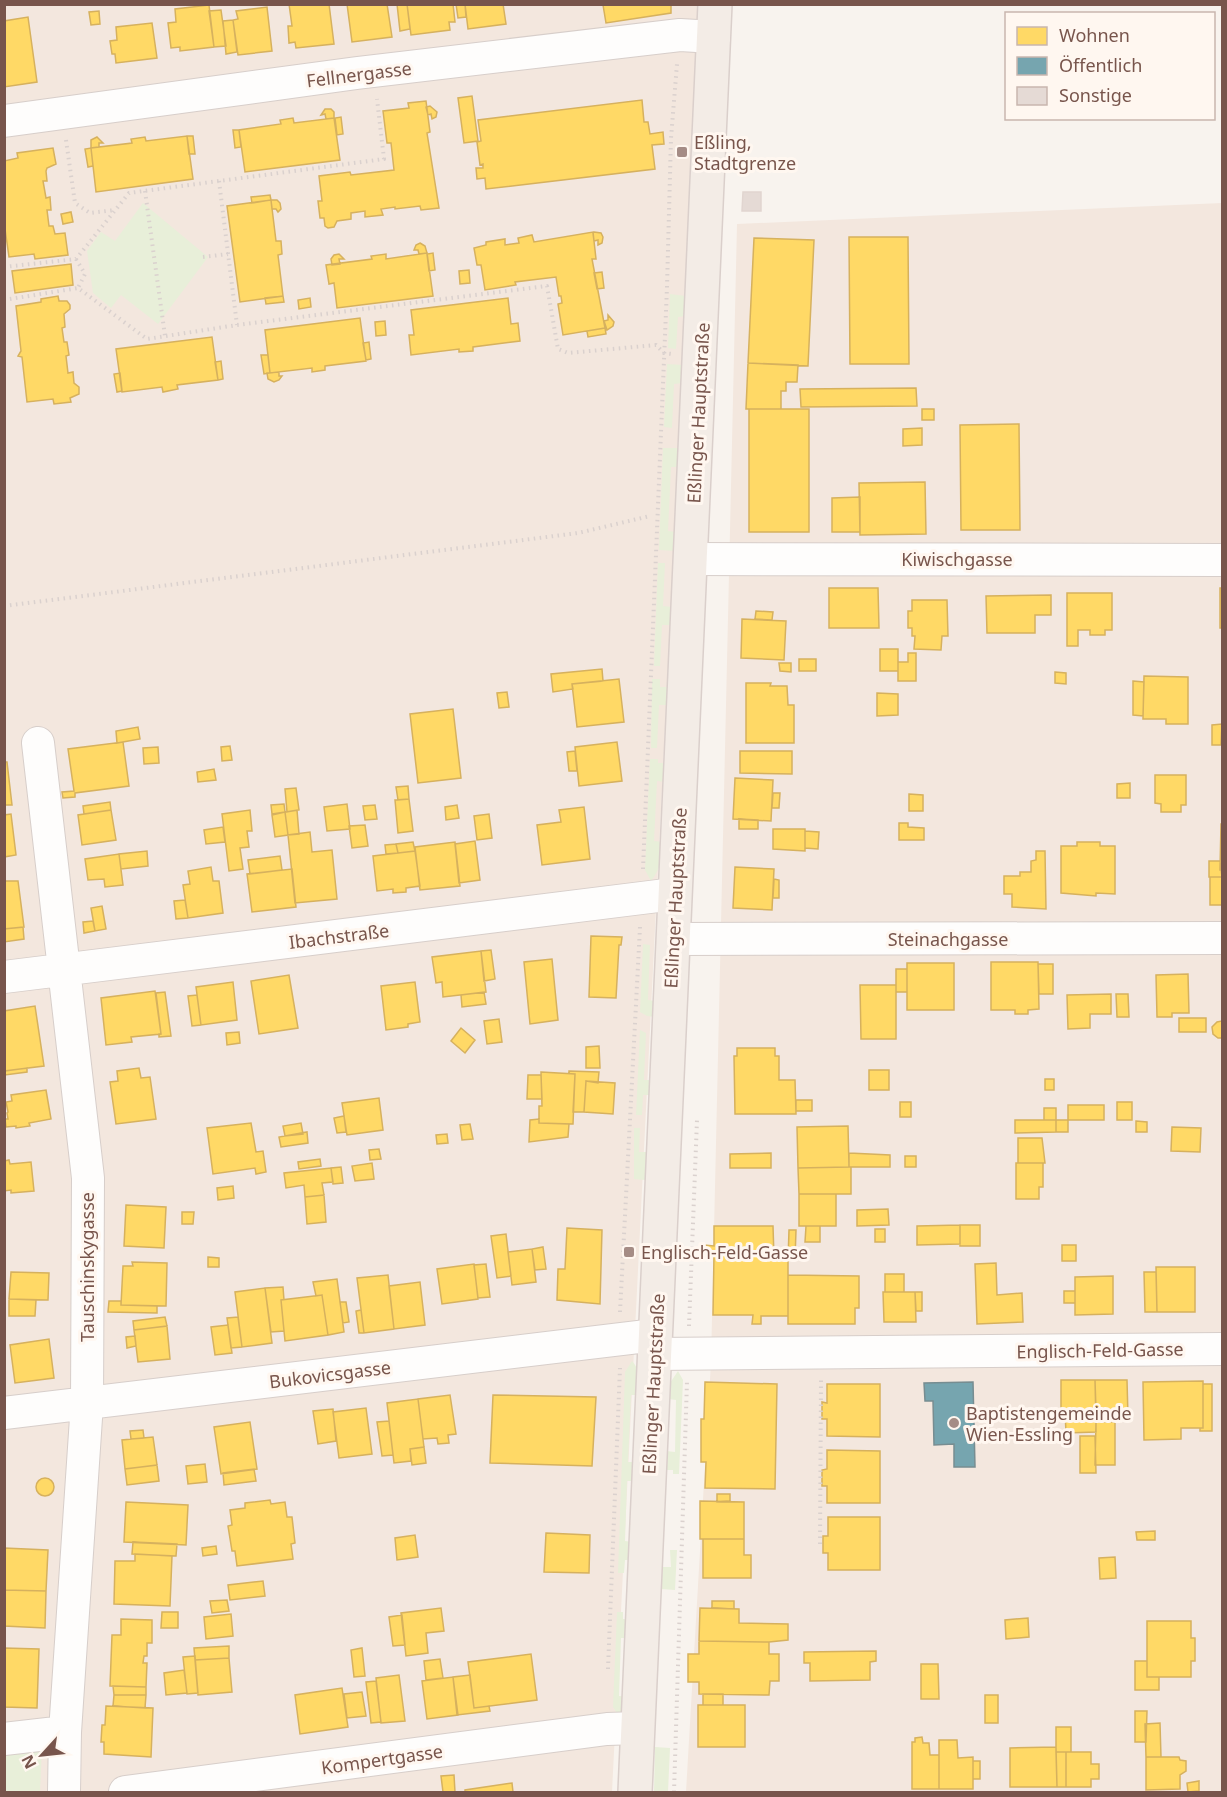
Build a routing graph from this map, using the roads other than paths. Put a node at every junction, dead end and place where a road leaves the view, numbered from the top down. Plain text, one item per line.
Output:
1 (716, 4) edge
2 (714, 38) junction
3 (4, 121) edge
4 (692, 559) junction
5 (1222, 560) edge
6 (38, 743) dead end
7 (674, 894) junction
8 (1222, 938) edge
9 (673, 939) junction
10 (63, 970) junction
11 (4, 977) edge
12 (654, 1345) junction
13 (1222, 1349) edge
14 (87, 1403) junction
15 (4, 1413) edge
16 (638, 1728) junction
17 (65, 1732) junction
18 (4, 1740) edge
19 (64, 1792) edge
20 (125, 1792) edge
21 (635, 1792) edge

1 - 2 main road, Eßlinger Hauptstraße
2 - 3 street, Fellnergasse
2 - 4 main road, Eßlinger Hauptstraße
4 - 5 street, Kiwischgasse
4 - 7 main road, Eßlinger Hauptstraße
6 - 10 street, Tauschinskygasse
7 - 9 main road, Eßlinger Hauptstraße
7 - 10 street, Ibachstraße
8 - 9 street, Steinachgasse
9 - 12 main road, Eßlinger Hauptstraße
10 - 11 street, Ibachstraße
10 - 14 street, Tauschinskygasse
12 - 13 street, Englisch-Feld-Gasse
12 - 14 street, Bukovicsgasse
12 - 16 main road, Eßlinger Hauptstraße
14 - 15 street, Bukovicsgasse
14 - 17 street, Tauschinskygasse
16 - 20 street, Kompertgasse
16 - 21 main road, Eßlinger Hauptstraße
17 - 18 street
17 - 19 street, Tauschinskygasse

